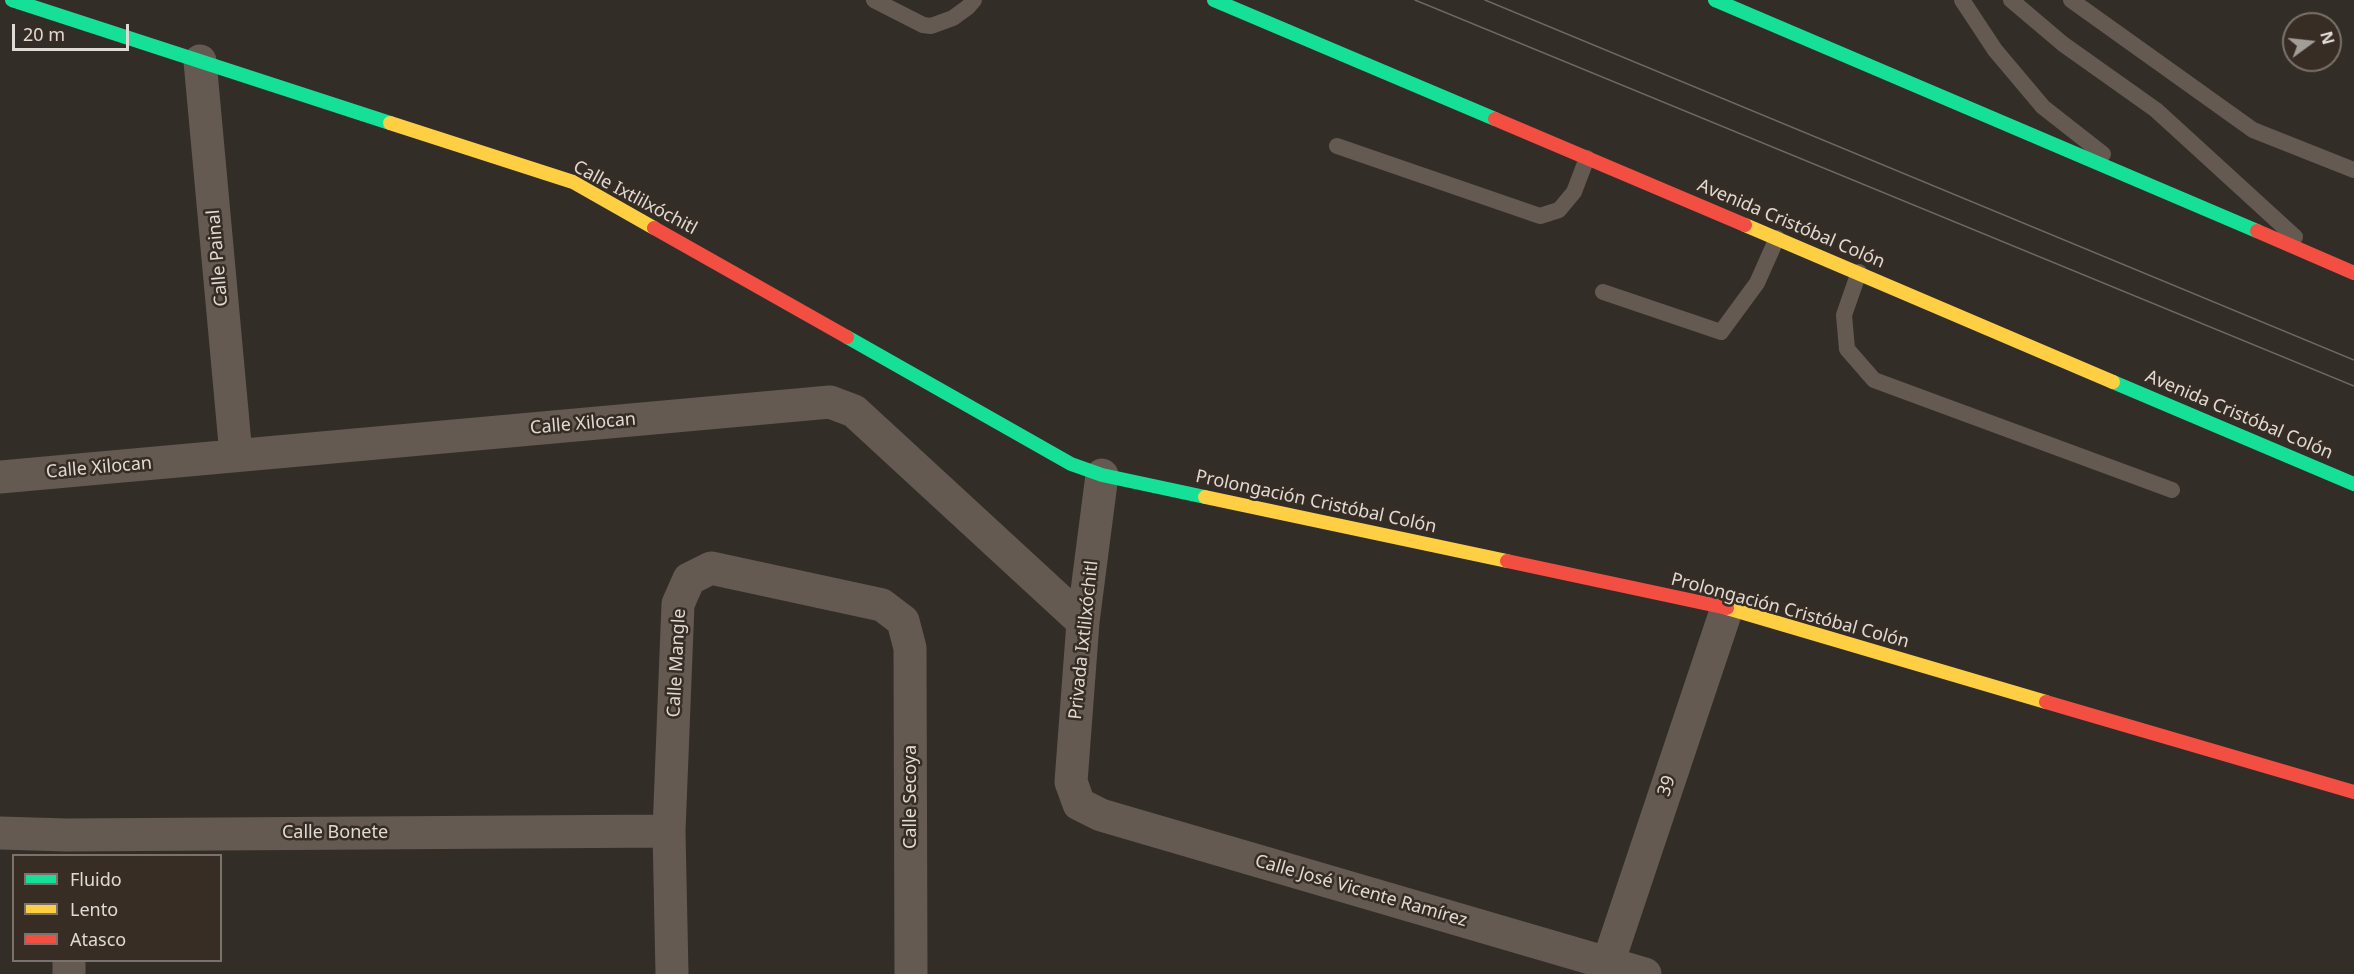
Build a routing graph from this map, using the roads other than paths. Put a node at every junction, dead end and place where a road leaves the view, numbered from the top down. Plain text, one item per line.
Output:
1 (12, 0) edge
2 (874, 0) edge
3 (974, 0) edge
4 (1214, 0) edge
5 (1715, 0) edge
6 (1962, 0) edge
7 (2011, 0) edge
8 (2072, 0) edge
9 (200, 61) junction
10 (1337, 146) dead end
11 (1587, 158) junction
12 (2354, 170) edge
13 (2134, 178) junction
14 (1777, 238) junction
15 (2316, 256) junction
16 (1859, 272) junction
17 (2354, 273) edge
18 (1603, 292) dead end
19 (236, 455) junction
20 (1102, 475) junction
21 (0, 477) edge
22 (2354, 484) edge
23 (2172, 490) dead end
24 (1727, 608) junction
25 (903, 621) joint
26 (1083, 622) junction
27 (2354, 792) edge
28 (1079, 804) joint
29 (669, 831) junction
30 (0, 833) edge
31 (67, 845) edge
32 (1608, 963) junction
33 (672, 974) edge
34 (911, 974) edge
35 (1645, 974) edge

1 - 9 street, Calle Ixtlilxóchitl
2 - 3 lane
4 - 11 street, Avenida Cristóbal Colón
5 - 13 street
6 - 13 lane
7 - 15 lane
8 - 12 lane
9 - 19 street, Calle Painal
9 - 20 street, Calle Ixtlilxóchitl
10 - 11 lane
11 - 14 street, Avenida Cristóbal Colón
13 - 15 street
14 - 16 street, Avenida Cristóbal Colón
14 - 18 lane
15 - 17 street
16 - 22 street, Avenida Cristóbal Colón
16 - 23 lane
19 - 21 street, Calle Xilocan
19 - 26 street, Calle Xilocan
20 - 24 street, Prolongación Cristóbal Colón
20 - 26 street, Privada Ixtlilxóchitl
24 - 27 street, Prolongación Cristóbal Colón
24 - 32 street, 39
25 - 29 street, Calle Mangle
25 - 34 street, Calle Secoya
26 - 28 street, Privada Ixtlilxóchitl
28 - 32 street, Calle José Vicente Ramírez
29 - 31 street, Calle Bonete
29 - 33 street, Calle Mangle
30 - 31 street, Calle Bonete
32 - 35 street, Calle José Vicente Ramírez

